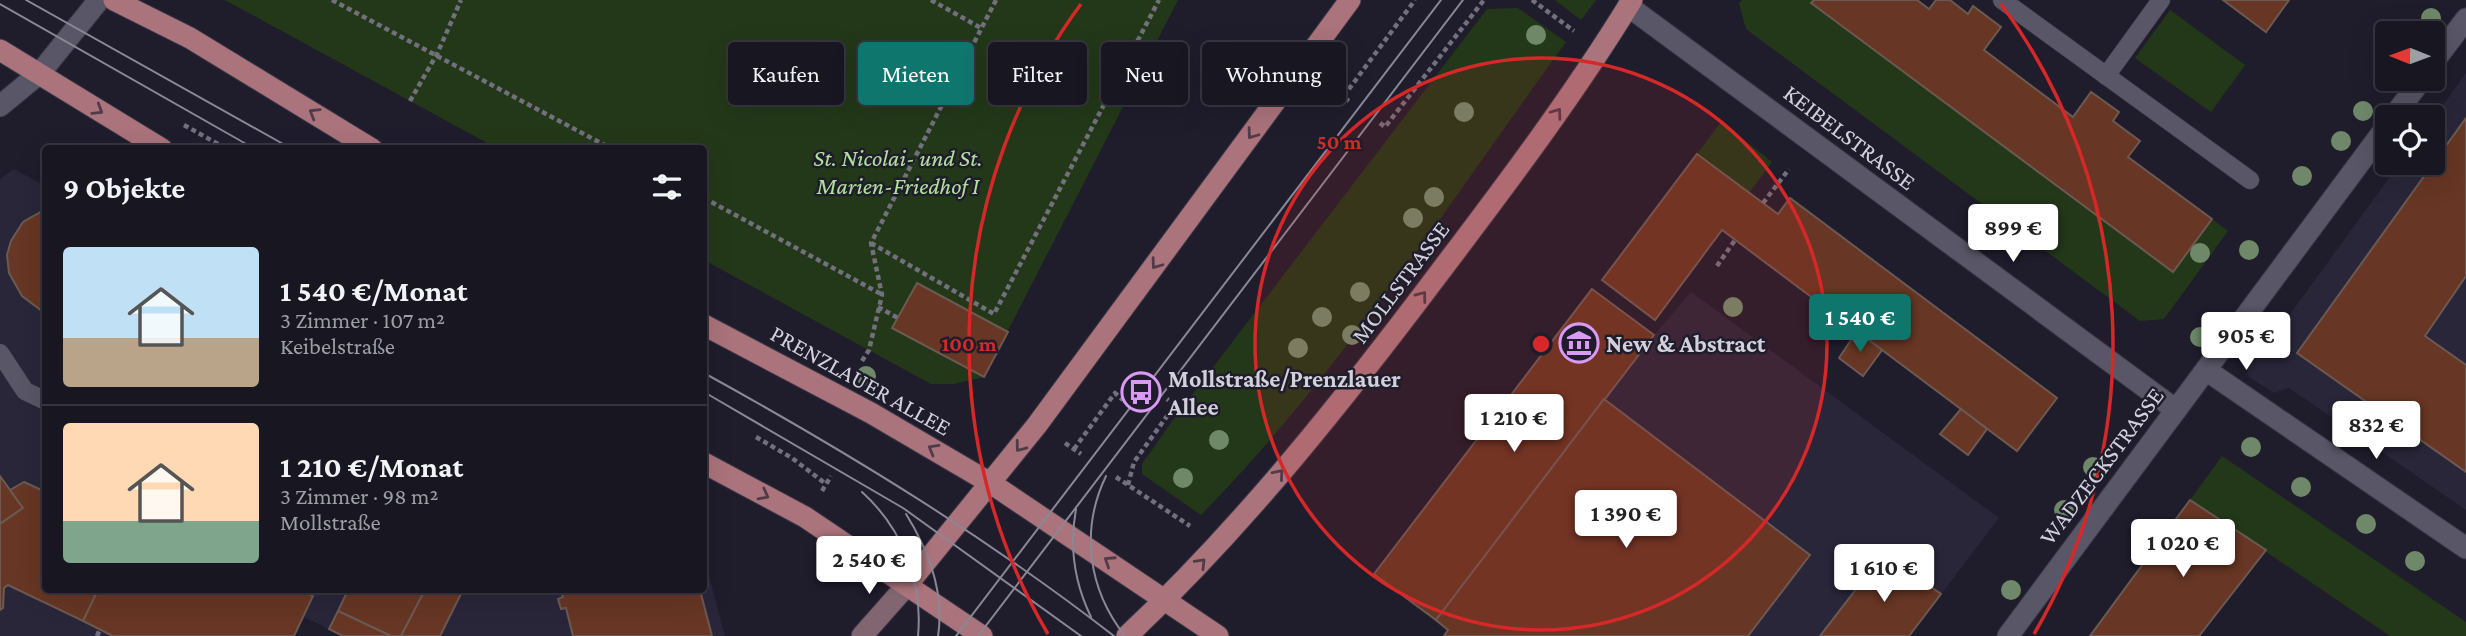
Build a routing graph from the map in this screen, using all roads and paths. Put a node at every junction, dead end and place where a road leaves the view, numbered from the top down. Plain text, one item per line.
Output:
1 (99, 0) edge
2 (114, 0) edge
3 (332, 0) edge
4 (461, 0) edge
5 (931, 0) edge
6 (996, 0) edge
7 (1159, 0) edge
8 (1350, 0) edge
9 (1415, 0) edge
10 (1484, 0) edge
11 (1532, 0) edge
12 (2002, 0) edge
13 (2161, 0) edge
14 (1630, 3) edge
15 (2466, 19) edge
16 (981, 29) junction
17 (1574, 31) dead end
18 (2445, 47) edge
19 (0, 50) edge
20 (437, 54) junction
21 (40, 73) junction
22 (2106, 76) junction
23 (2413, 91) edge
24 (410, 101) dead end
25 (1349, 101) dead end
26 (2402, 105) edge
27 (0, 106) edge
28 (1380, 123) dead end
29 (2375, 142) edge
30 (156, 145) edge
31 (365, 145) edge
32 (605, 145) edge
33 (1789, 169) dead end
34 (2250, 180) dead end
35 (707, 200) edge
36 (1763, 203) dead end
37 (1735, 240) dead end
38 (871, 243) junction
39 (1717, 266) dead end
40 (882, 295) junction
41 (878, 307) junction
42 (898, 318) dead end
43 (707, 327) edge
44 (0, 353) edge
45 (862, 360) dead end
46 (2206, 370) junction
47 (42, 399) edge
48 (1167, 399) dead end
49 (1124, 400) dead end
50 (2176, 410) junction
51 (756, 437) dead end
52 (1065, 443) dead end
53 (1074, 449) junction
54 (1081, 454) dead end
55 (707, 465) edge
56 (831, 476) dead end
57 (1116, 477) dead end
58 (826, 484) junction
59 (992, 484) junction
60 (1128, 485) junction
61 (822, 491) dead end
62 (1190, 526) dead end
63 (2466, 548) edge
64 (908, 584) junction
65 (1166, 599) junction
66 (100, 629) dead end
67 (97, 636) edge
68 (862, 636) edge
69 (982, 636) edge
70 (1127, 636) edge
71 (1218, 636) edge
72 (2008, 636) edge

1 - 21 street
31 -> 2 main road
3 - 20 path
4 - 20 path
5 - 16 path
6 - 16 path
7 - 38 path
8 -> 59 main road
9 - 25 path
10 - 28 path
11 - 17 path
12 - 22 lane
13 - 22 lane
14 - 50 street, KEIBELSTRASSE
65 -> 14 main road, MOLLSTRASSE
15 - 18 street
16 - 38 path
19 - 21 main road
20 - 24 path
20 - 32 path
21 - 27 street
21 -> 30 main road
22 - 34 lane
23 - 26 street
29 - 46 street, WADZECKSTRASSE
33 - 36 path
35 - 40 path
37 - 39 path
38 - 40 path
40 - 41 path
41 - 42 path
41 - 45 path
59 -> 43 main road, PRENZLAUER ALLEE
44 - 47 lane
46 - 50 street, WADZECKSTRASSE
46 - 63 street
48 - 60 path
49 - 53 path
50 - 72 street, WADZECKSTRASSE
51 - 58 path
52 - 53 path
53 - 54 path
55 -> 64 main road
56 - 58 path
57 - 60 path
58 - 61 path
59 - 64 main road
65 -> 59 main road, PRENZLAUER ALLEE
60 - 62 path
64 - 68 main road
64 - 69 main road
65 - 70 main road, MOLLSTRASSE
65 - 71 main road, PRENZLAUER ALLEE
66 - 67 path

